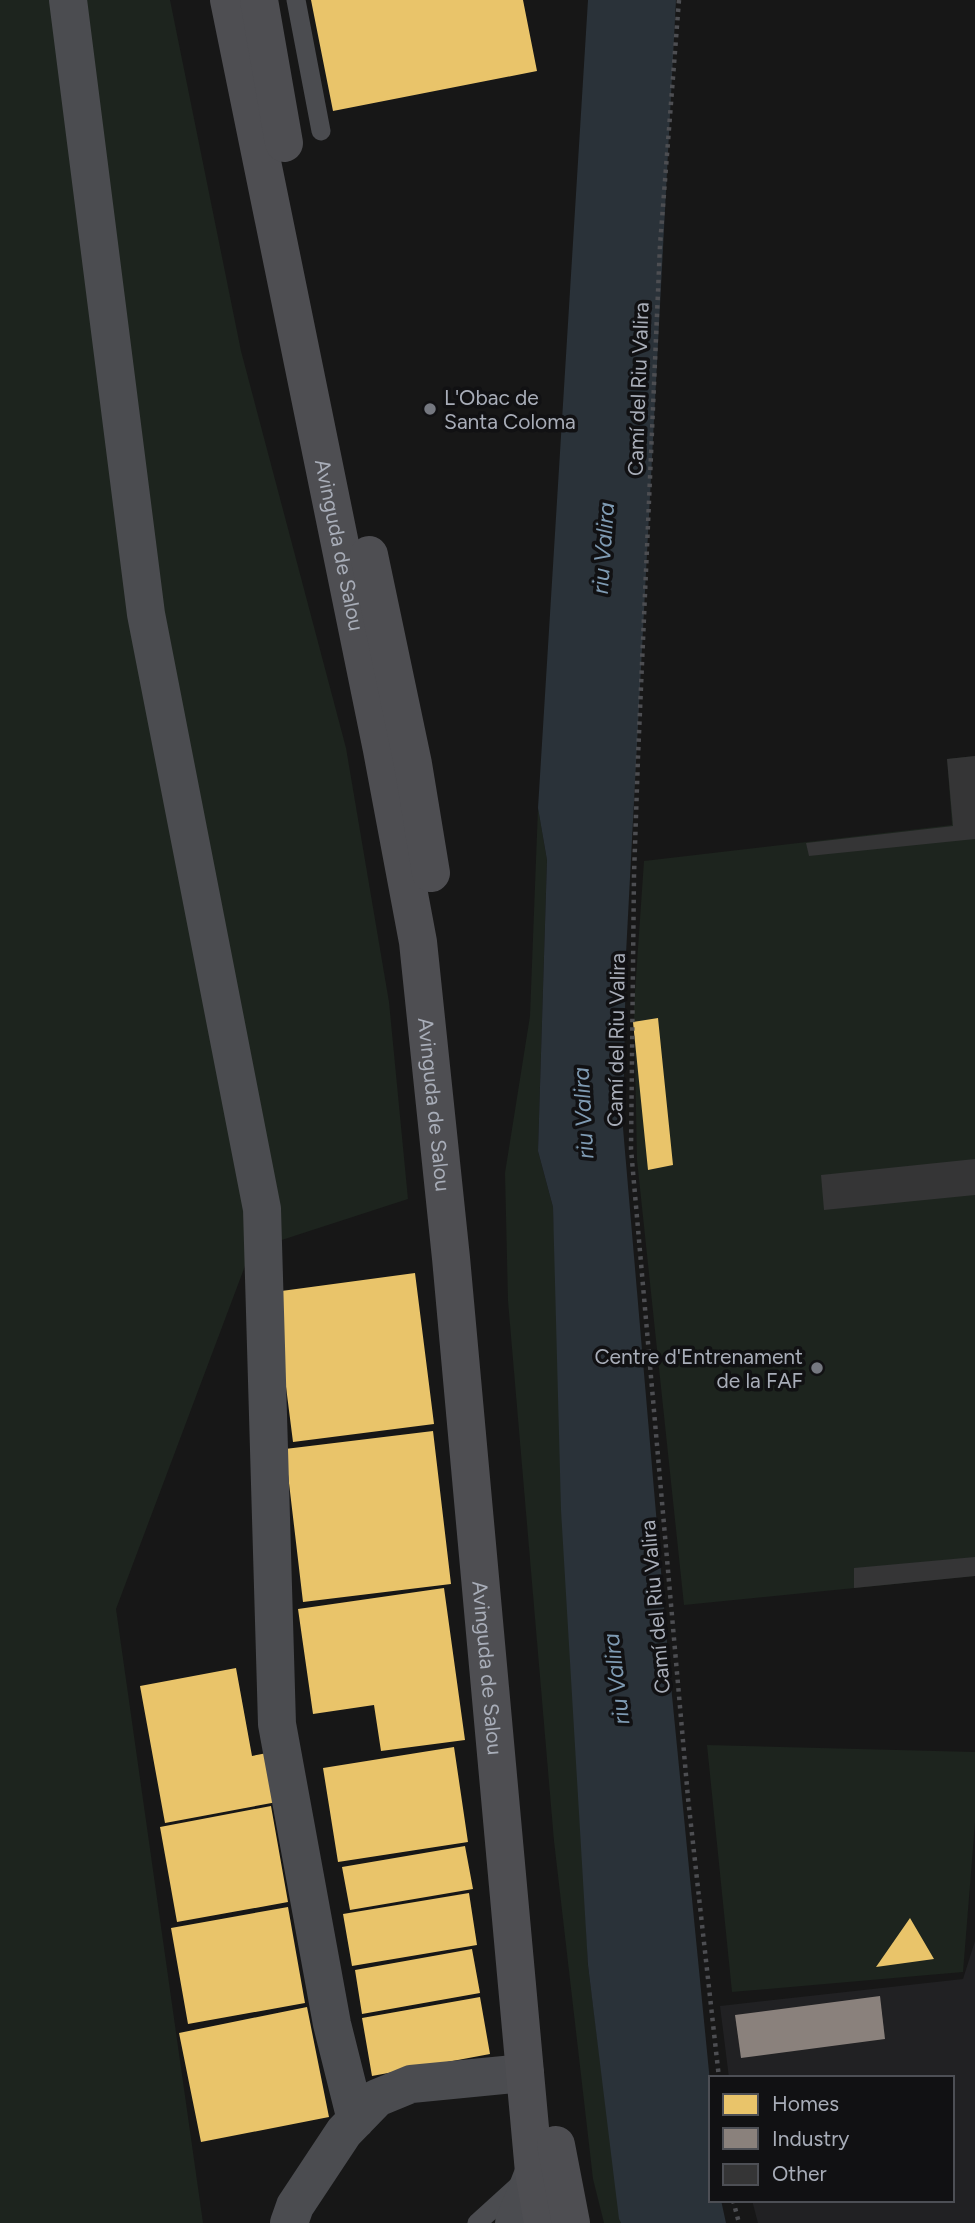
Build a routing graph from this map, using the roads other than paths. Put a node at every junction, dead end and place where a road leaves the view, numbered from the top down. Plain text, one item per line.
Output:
1 (68, 0) edge
2 (229, 0) edge
3 (259, 0) edge
4 (296, 0) edge
5 (321, 131) dead end
6 (525, 2073) junction
7 (356, 2120) junction
8 (534, 2172) junction
9 (561, 2218) edge
10 (289, 2223) edge
11 (477, 2223) edge
12 (514, 2223) edge

1 - 7 street
2 - 6 highway, Avinguda de Salou
3 - 9 highway, Avinguda de Salou
4 - 5 lane
6 - 7 street
6 - 8 highway, Avinguda de Salou
7 - 10 street
8 - 9 highway, Avinguda de Salou
8 - 11 lane
8 - 12 street

